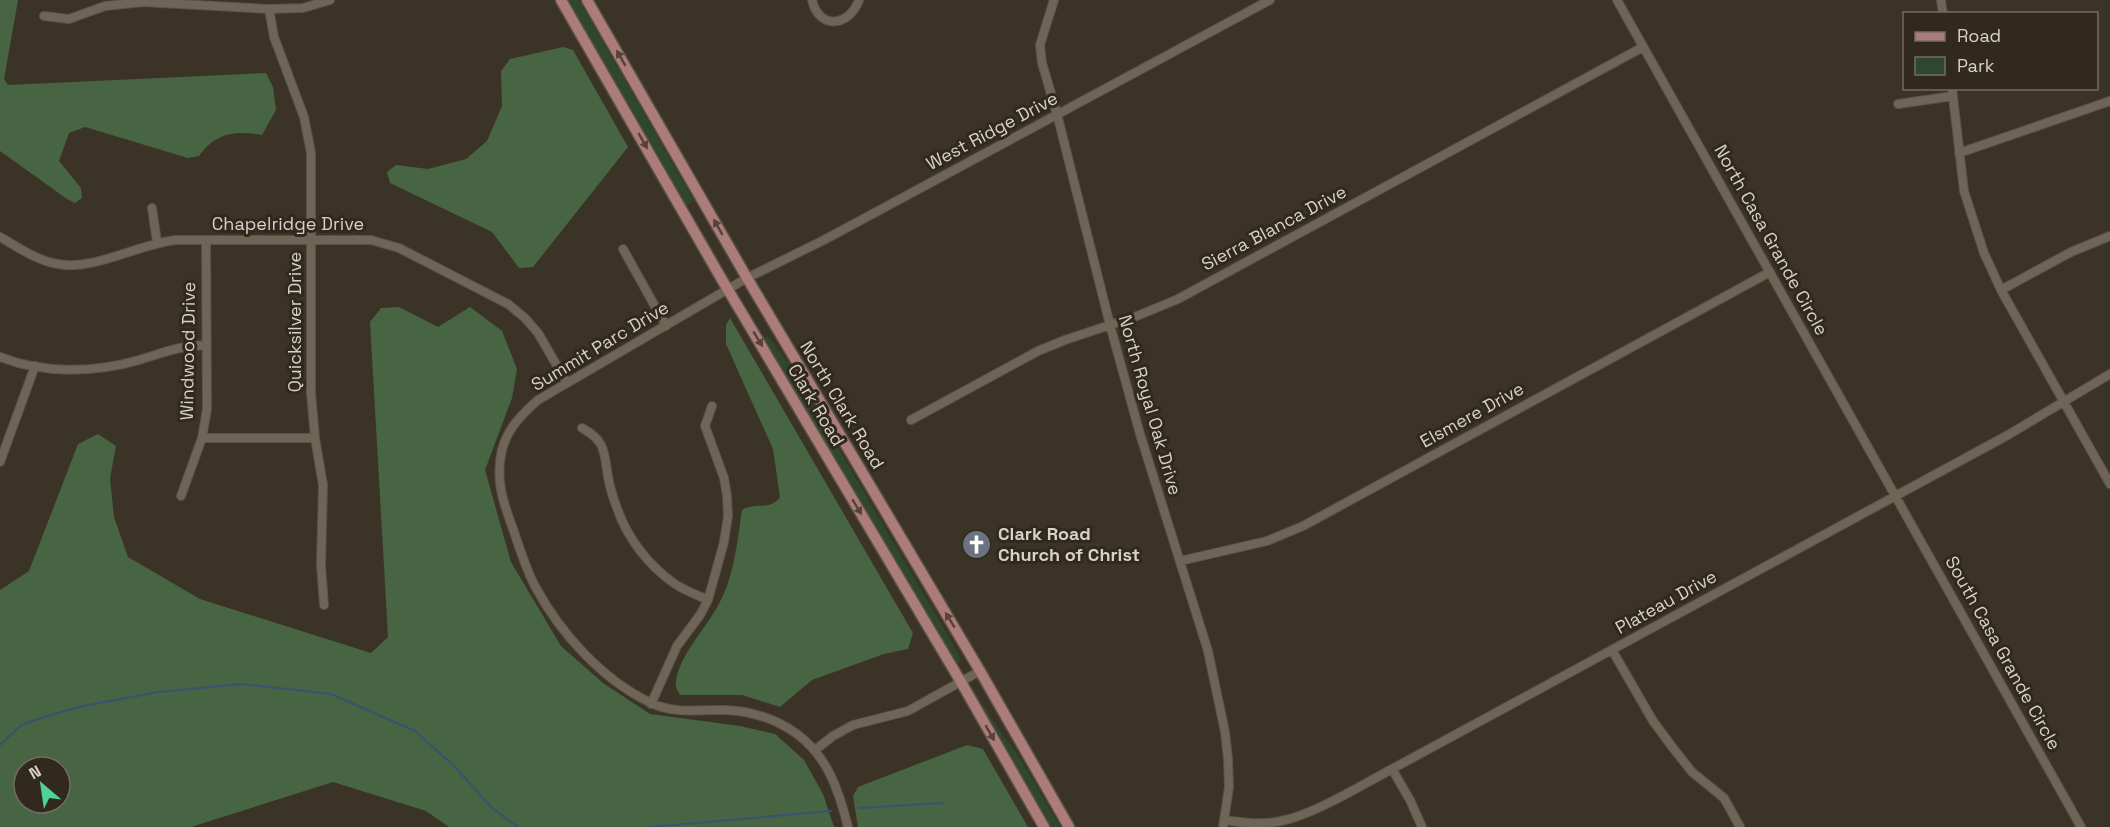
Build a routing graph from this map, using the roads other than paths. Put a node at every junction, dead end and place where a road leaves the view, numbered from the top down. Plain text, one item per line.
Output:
1 (330, 0) edge
2 (561, 0) edge
3 (587, 0) edge
4 (812, 0) edge
5 (859, 0) edge
6 (1054, 0) edge
7 (1270, 0) edge
8 (1617, 0) edge
9 (269, 9) junction
10 (44, 16) dead end
11 (1643, 47) junction
12 (1952, 92) edge
13 (2110, 101) edge
14 (1898, 104) dead end
15 (1057, 114) junction
16 (1959, 153) junction
17 (152, 208) dead end
18 (2110, 236) edge
19 (0, 237) edge
20 (311, 239) junction
21 (206, 240) junction
22 (157, 242) junction
23 (622, 249) dead end
24 (1770, 272) junction
25 (747, 278) junction
26 (728, 289) junction
27 (2001, 290) junction
28 (666, 326) junction
29 (1110, 326) junction
30 (207, 345) junction
31 (0, 357) edge
32 (35, 366) junction
33 (2110, 374) edge
34 (567, 383) junction
35 (2064, 400) junction
36 (712, 406) dead end
37 (911, 420) dead end
38 (582, 428) dead end
39 (202, 438) junction
40 (315, 438) junction
41 (0, 462) edge
42 (2110, 484) edge
43 (181, 496) dead end
44 (1895, 496) junction
45 (1180, 561) junction
46 (708, 600) junction
47 (324, 605) dead end
48 (1612, 650) junction
49 (980, 671) junction
50 (961, 682) junction
51 (651, 704) junction
52 (815, 750) junction
53 (1392, 769) junction
54 (1224, 824) edge
55 (848, 827) edge
56 (1044, 827) edge
57 (1069, 827) edge
58 (1422, 827) edge
59 (1740, 827) edge
60 (2081, 827) edge

1 - 9 street
2 -> 26 main road, Clark Road
25 -> 3 main road, North Clark Road
4 - 5 street
6 - 15 street, North Royal Oak Drive
7 - 15 street, West Ridge Drive
8 - 11 street, North Casa Grande Circle
9 - 10 street
9 - 20 street, Quicksilver Drive
11 - 24 street, North Casa Grande Circle
11 - 29 street, Sierra Blanca Drive
12 - 14 street
12 - 16 street
13 - 16 street
15 - 25 street, West Ridge Drive
15 - 29 street, North Royal Oak Drive
16 - 27 street
17 - 22 street
18 - 27 street
19 - 22 street, Chapelridge Drive
20 - 21 street, Chapelridge Drive
20 - 34 street, Chapelridge Drive
20 - 40 street, Quicksilver Drive
21 - 22 street, Chapelridge Drive
21 - 30 street, Windwood Drive
23 - 28 street
24 - 44 street, North Casa Grande Circle
24 - 45 street, Elsmere Drive
25 - 26 street, West Ridge Drive
49 -> 25 main road, North Clark Road
26 - 28 street, Summit Parc Drive
26 -> 50 main road, Clark Road
27 - 35 street
28 - 34 street, Summit Parc Drive
29 - 37 street, Sierra Blanca Drive
29 - 45 street, North Royal Oak Drive
30 - 32 street
30 - 39 street, Windwood Drive
31 - 32 street
32 - 41 street
33 - 35 street, Plateau Drive
34 - 51 street, Summit Parc Drive
35 - 42 street
35 - 44 street, Plateau Drive
36 - 46 street
38 - 46 street
39 - 40 street
39 - 43 street, Windwood Drive
40 - 47 street, Quicksilver Drive
44 - 48 street, Plateau Drive
44 - 60 street, South Casa Grande Circle
45 - 54 street, North Royal Oak Drive
46 - 51 street
48 - 53 street, Plateau Drive
48 - 59 street
49 - 50 street
49 - 57 main road, North Clark Road
50 - 52 street
50 -> 56 main road, Clark Road
51 - 52 street, Summit Parc Drive
52 - 55 street, Summit Parc Drive
53 - 54 street, Plateau Drive
53 - 58 street

